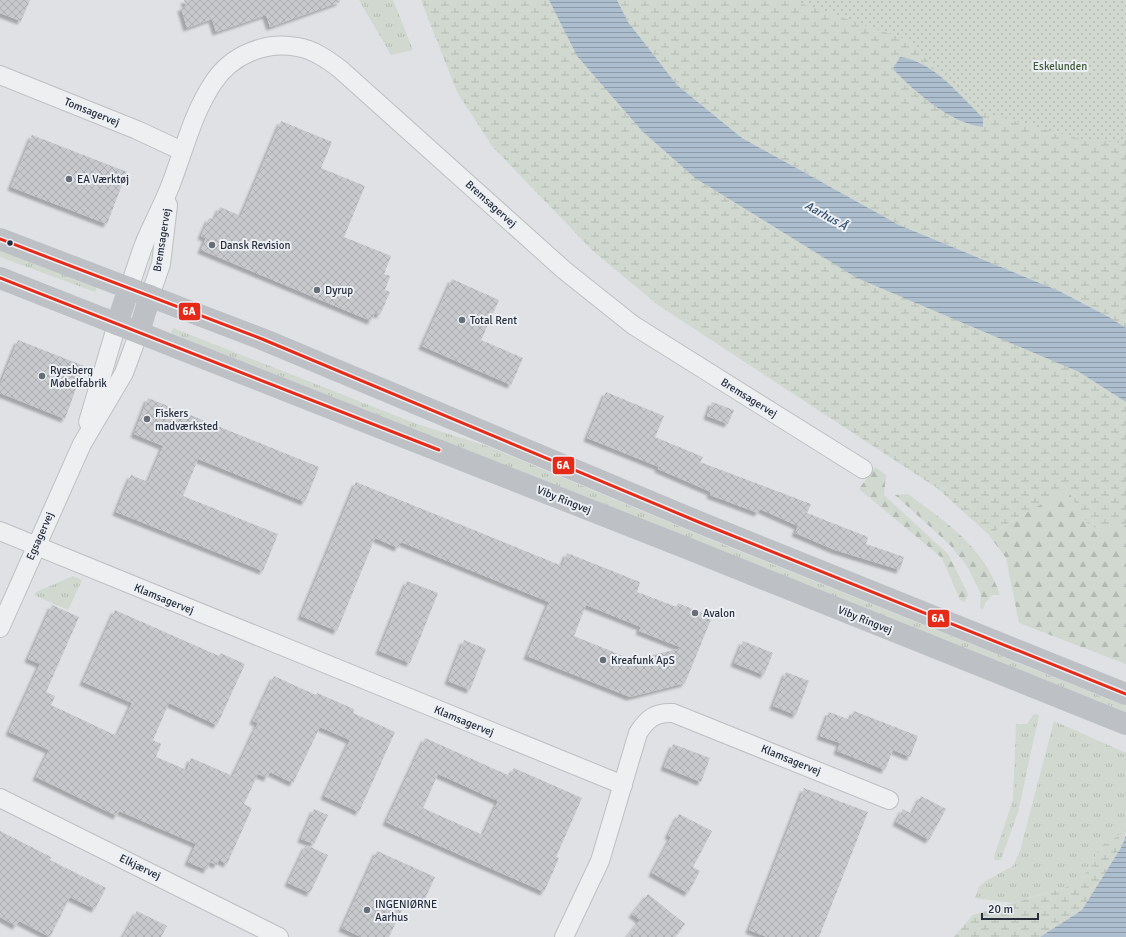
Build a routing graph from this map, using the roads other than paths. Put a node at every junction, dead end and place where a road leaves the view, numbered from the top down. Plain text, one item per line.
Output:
1 (0, 75) edge
2 (182, 151) junction
3 (171, 184) junction
4 (0, 239) edge
5 (0, 278) edge
6 (129, 288) junction
7 (150, 296) junction
8 (117, 324) junction
9 (139, 332) junction
10 (82, 444) junction
11 (863, 469) dead end
12 (0, 531) edge
13 (36, 546) junction
14 (0, 628) edge
15 (1126, 694) edge
16 (1126, 724) edge
17 (623, 785) junction
18 (0, 798) edge
19 (889, 800) dead end
20 (279, 937) edge
21 (564, 937) edge

1 - 2 street, Tomsagervej
2 - 3 street, Bremsagervej
2 - 11 street, Bremsagervej
3 - 6 street, Bremsagervej
3 - 7 street, Bremsagervej
4 - 6 main road
5 - 8 main road, Viby Ringvej
6 - 7 main road
6 - 8 main road
7 - 9 main road
7 - 15 main road
8 - 9 main road, Viby Ringvej
8 - 10 street, Egsagervej
9 - 10 street, Egsagervej
9 - 16 main road, Viby Ringvej
10 - 13 street, Egsagervej
12 - 13 street, Klamsagervej
13 - 14 street, Egsagervej
13 - 17 street, Klamsagervej
17 - 19 street, Klamsagervej
17 - 21 street
18 - 20 street, Elkjærvej

